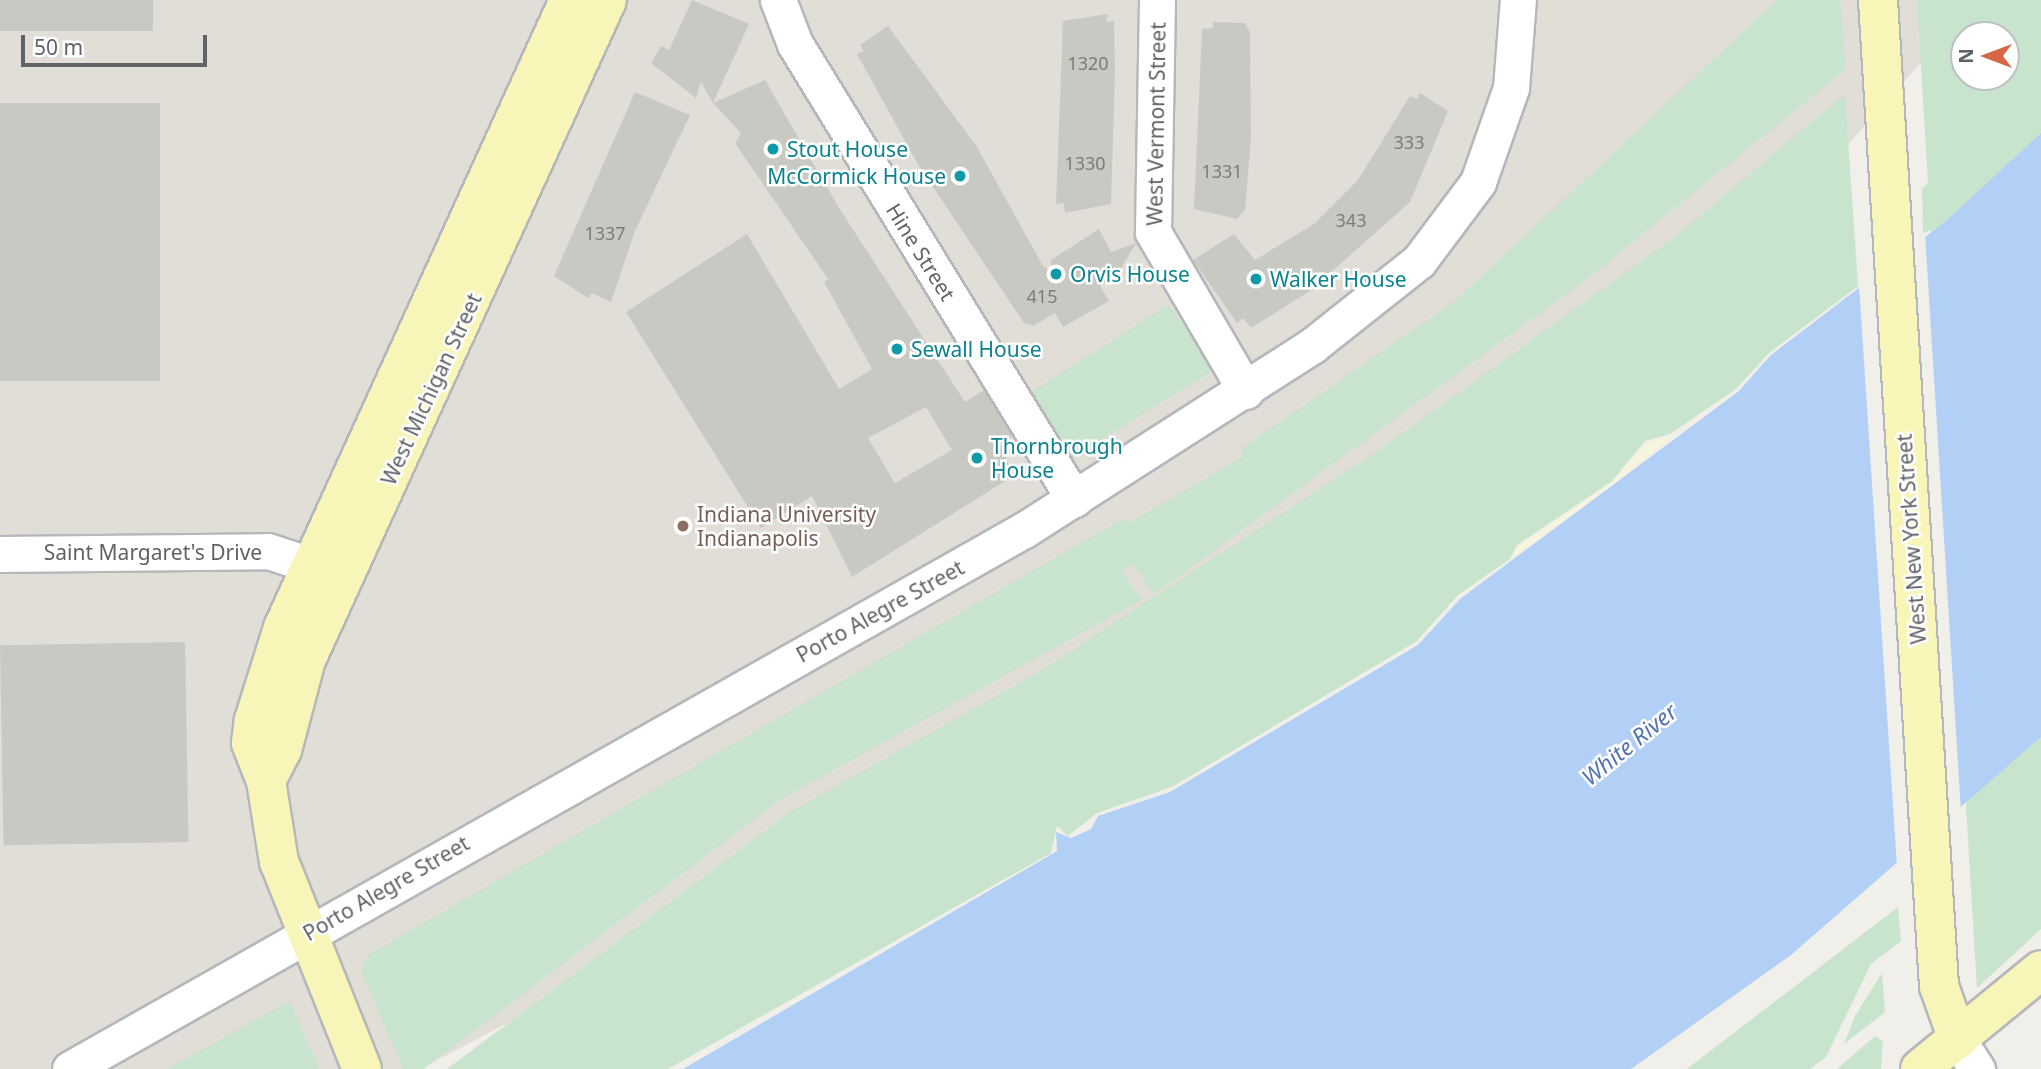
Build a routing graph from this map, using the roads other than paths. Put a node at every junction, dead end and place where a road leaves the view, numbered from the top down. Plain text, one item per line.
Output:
1 (569, 0) edge
2 (607, 0) edge
3 (778, 0) edge
4 (1157, 0) edge
5 (1518, 0) edge
6 (1878, 0) edge
7 (1246, 391) junction
8 (1074, 499) junction
9 (0, 554) edge
10 (328, 570) junction
11 (303, 934) junction
12 (2041, 970) edge
13 (1967, 1055) edge
14 (70, 1069) edge
15 (362, 1069) edge
16 (1920, 1069) edge

1 - 10 main road, West Michigan Street
2 - 10 main road, West Michigan Street
3 - 8 street, Hine Street
4 - 7 street, West Vermont Street
5 - 7 street, Porto Alegre Street
6 - 13 main road, West New York Street
7 - 8 street, Porto Alegre Street
8 - 11 street, Porto Alegre Street
9 - 10 street, Saint Margaret's Drive
10 - 11 main road, West Michigan Street
11 - 14 street, Porto Alegre Street
11 - 15 main road, West Michigan Street
12 - 13 main road
13 - 16 main road

